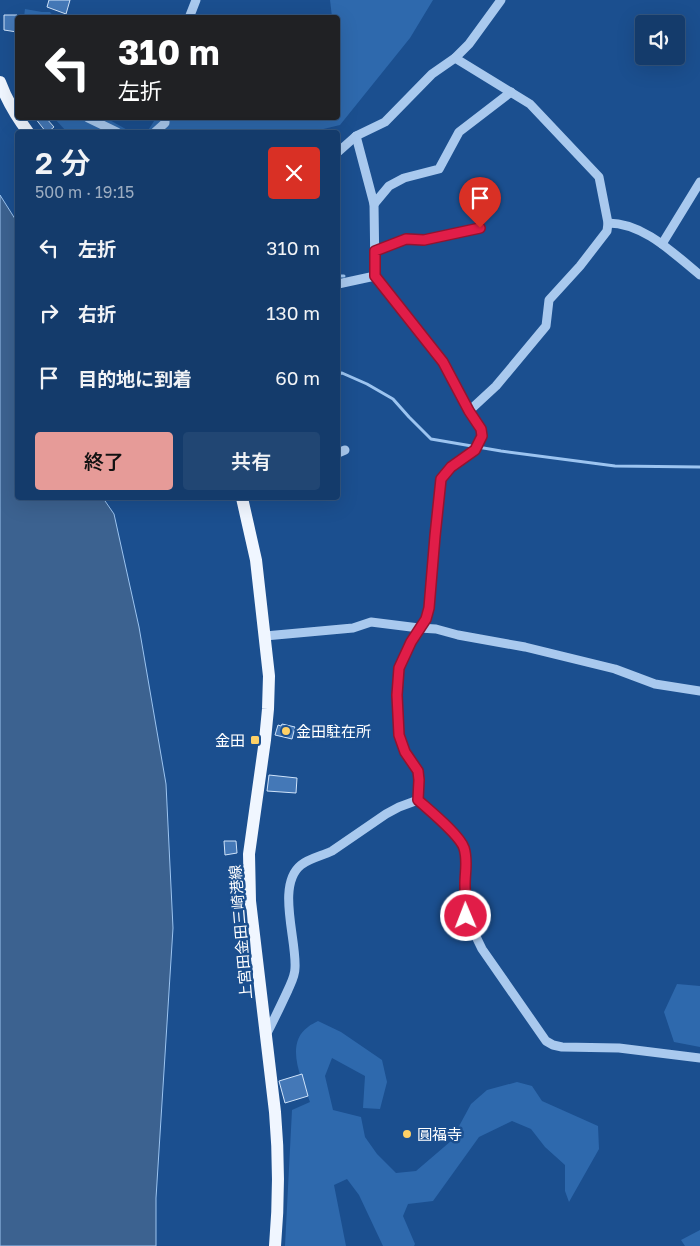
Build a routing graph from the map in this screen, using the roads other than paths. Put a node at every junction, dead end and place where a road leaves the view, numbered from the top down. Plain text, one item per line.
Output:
1 (196, 0) edge
2 (501, 0) edge
3 (190, 15) edge
4 (455, 58) junction
5 (0, 82) edge
6 (511, 92) junction
7 (15, 114) edge
8 (92, 120) edge
9 (165, 120) edge
10 (113, 130) edge
11 (157, 130) edge
12 (356, 136) junction
13 (340, 150) edge
14 (700, 182) edge
15 (374, 204) junction
16 (608, 223) junction
17 (480, 228) dead end
18 (662, 244) junction
19 (375, 251) junction
20 (700, 275) edge
21 (375, 276) junction
22 (340, 284) edge
23 (469, 411) junction
24 (242, 500) edge
25 (419, 628) junction
26 (265, 636) junction
27 (700, 691) edge
28 (418, 800) junction
29 (266, 1035) junction
30 (700, 1058) edge
31 (275, 1246) edge

1 - 3 street
2 - 4 street
4 - 6 street
4 - 12 street
5 - 7 main road
6 - 15 street
6 - 16 street
8 - 10 street
9 - 11 street
12 - 13 street
12 - 15 street
14 - 18 street
15 - 19 street
16 - 18 street
16 - 23 street
17 - 19 street
18 - 20 street
19 - 21 street
21 - 22 street
21 - 23 street
23 - 25 street
24 - 26 main road, 上宮田金田三崎港線
25 - 26 street
25 - 27 street
25 - 28 street
26 - 29 main road, 上宮田金田三崎港線
28 - 29 street
28 - 30 street
29 - 31 main road, 上宮田金田三崎港線

